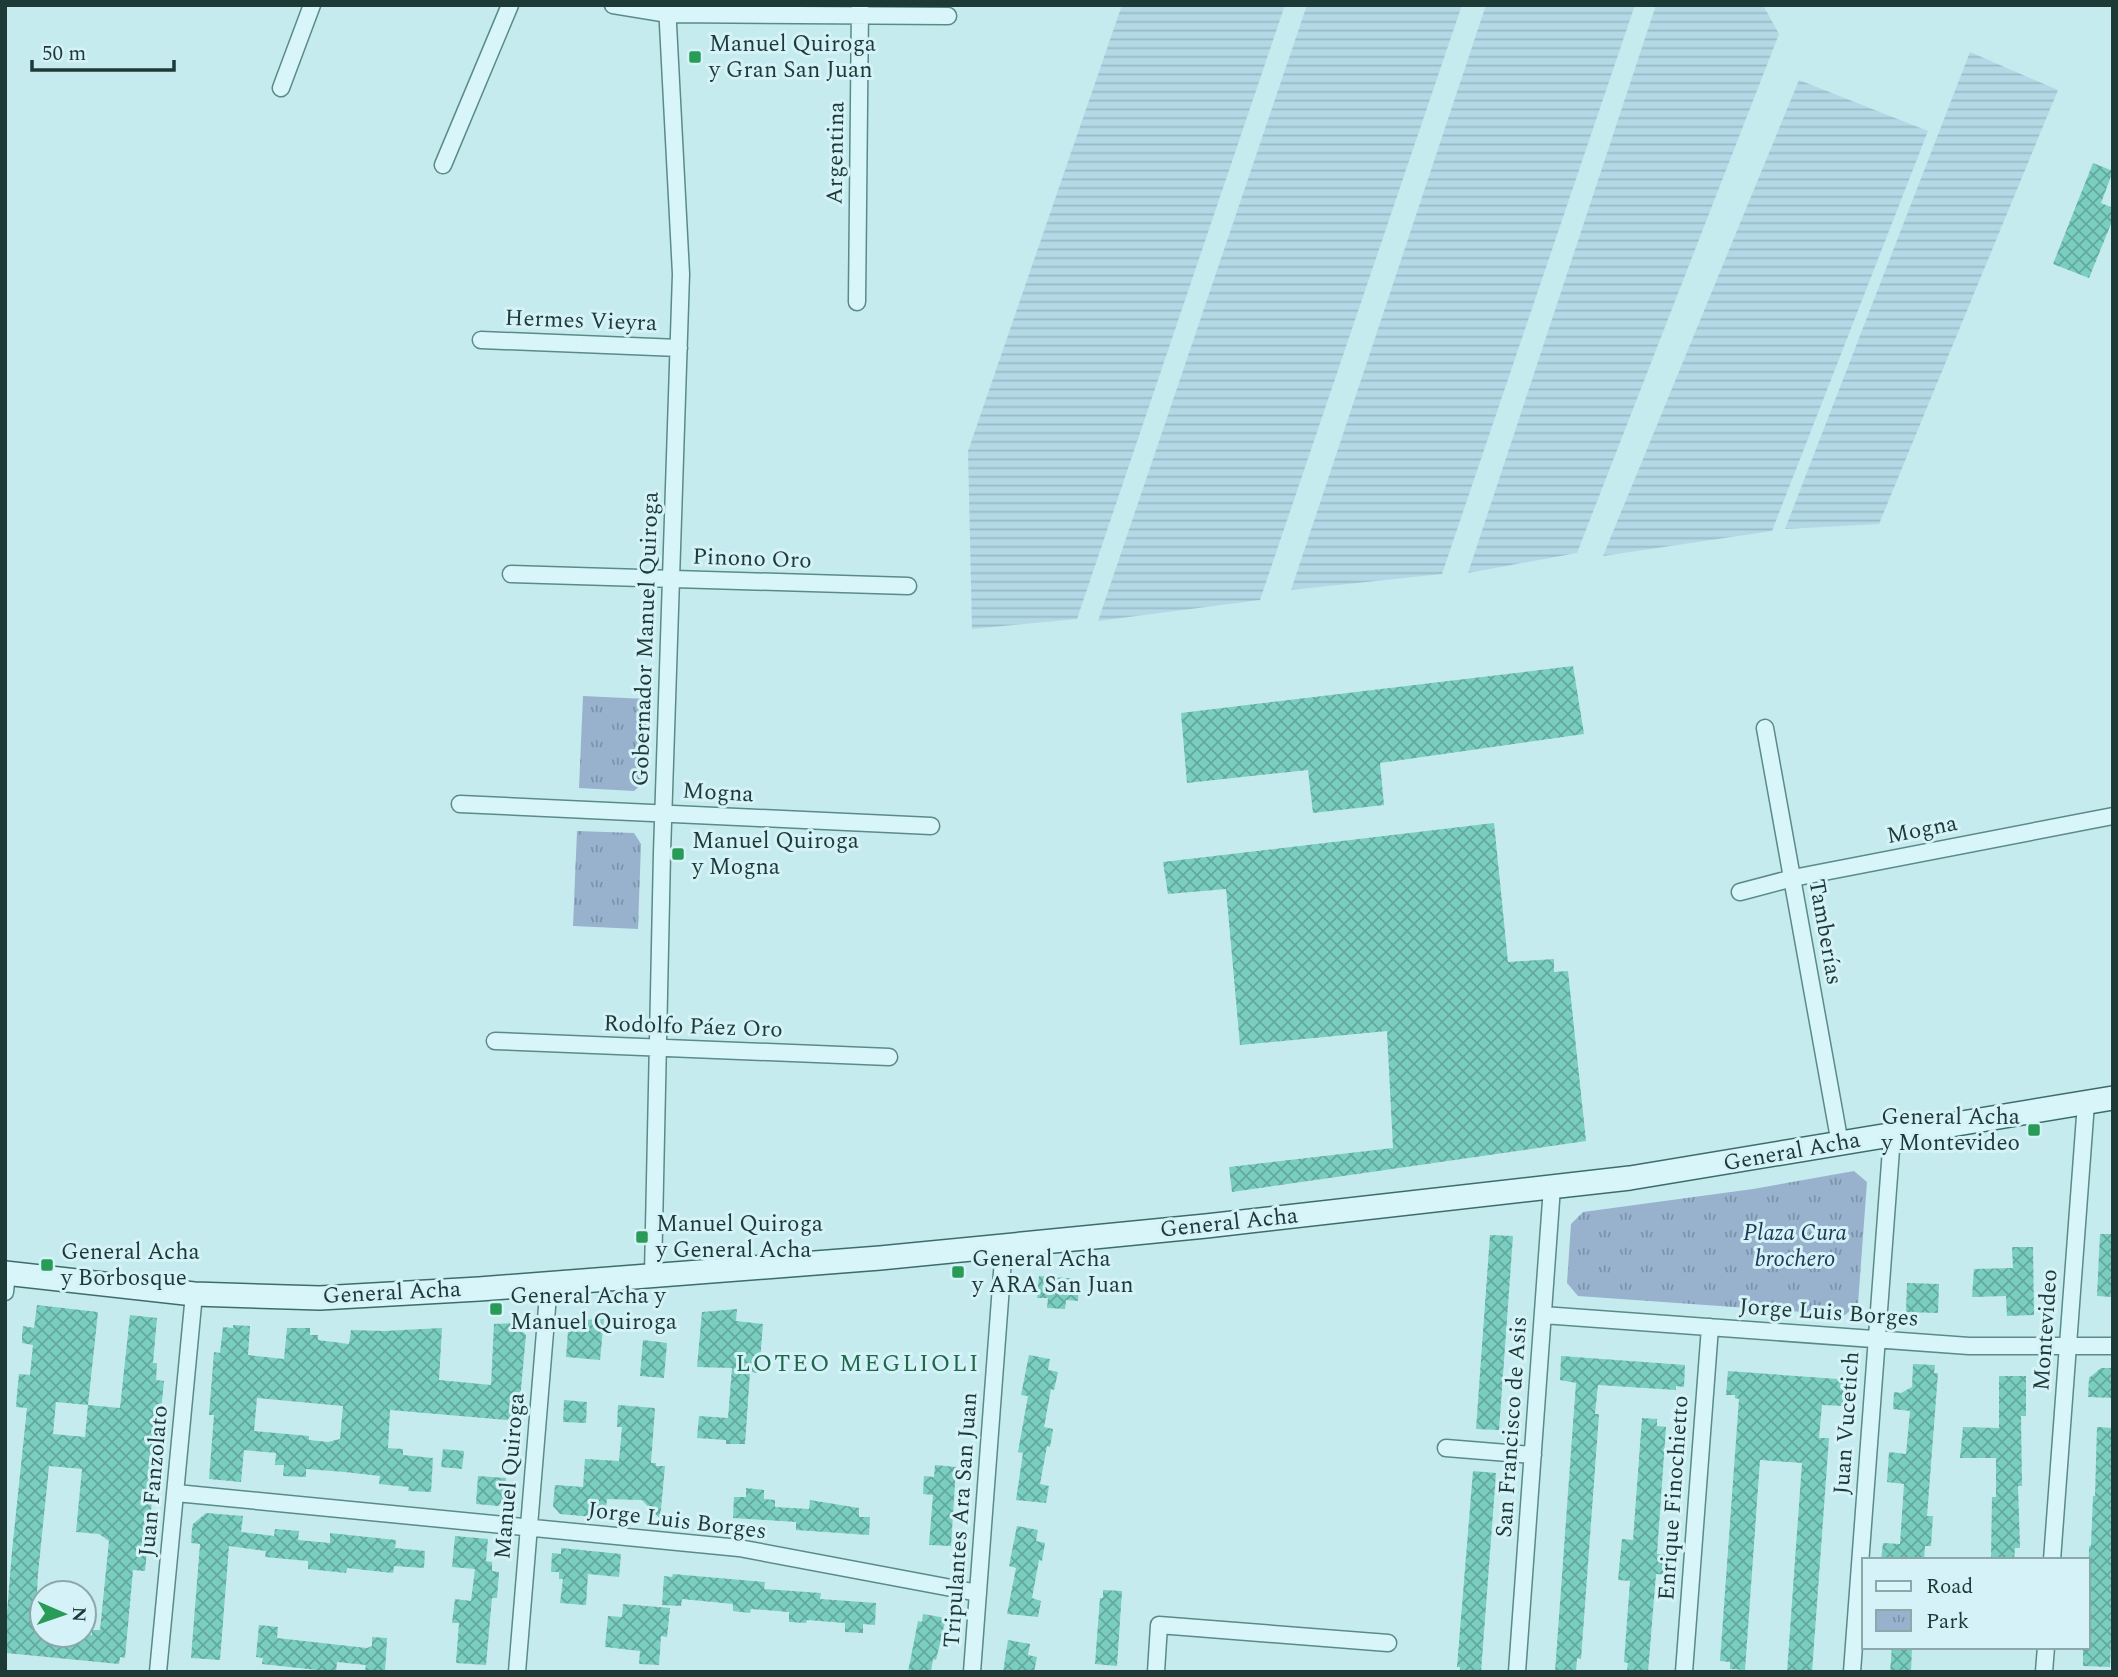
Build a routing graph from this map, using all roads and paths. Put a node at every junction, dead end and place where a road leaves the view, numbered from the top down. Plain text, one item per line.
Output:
1 (312, 5) edge
2 (510, 5) edge
3 (613, 5) edge
4 (667, 10) edge
5 (860, 10) edge
6 (948, 16) dead end
7 (281, 88) dead end
8 (443, 165) dead end
9 (857, 302) dead end
10 (481, 340) dead end
11 (679, 348) junction
12 (510, 574) dead end
13 (671, 579) junction
14 (908, 586) dead end
15 (1765, 728) dead end
16 (460, 804) dead end
17 (663, 813) junction
18 (2113, 817) edge
19 (931, 826) dead end
20 (1793, 878) junction
21 (1740, 892) dead end
22 (495, 1041) dead end
23 (658, 1048) junction
24 (889, 1057) dead end
25 (2113, 1098) edge
26 (2086, 1103) junction
27 (1892, 1136) junction
28 (1840, 1144) junction
29 (1552, 1186) junction
30 (1004, 1246) junction
31 (653, 1275) junction
32 (6, 1279) edge
33 (549, 1283) junction
34 (194, 1294) junction
35 (1543, 1315) junction
36 (1710, 1327) junction
37 (1877, 1339) junction
38 (2068, 1346) junction
39 (2113, 1346) edge
40 (1446, 1448) dead end
41 (1533, 1455) junction
42 (176, 1493) junction
43 (529, 1527) junction
44 (2052, 1558) edge
45 (978, 1593) junction
46 (1388, 1643) dead end
47 (2046, 1649) edge
48 (158, 1672) edge
49 (517, 1672) edge
50 (972, 1672) edge
51 (1156, 1672) edge
52 (1517, 1672) edge
53 (1684, 1672) edge
54 (1852, 1672) edge
55 (2044, 1672) edge

1 - 7 street
2 - 8 street
3 - 4 street
4 - 5 street
4 - 11 street, Gobernador Manuel Quiroga
5 - 6 street
5 - 9 street, Argentina
10 - 11 street, Hermes Vieyra
11 - 13 street, Gobernador Manuel Quiroga
12 - 13 street, Pinono Oro
13 - 14 street, Pinono Oro
13 - 17 street, Gobernador Manuel Quiroga
15 - 20 street, Tamberías
16 - 17 street, Mogna
17 - 19 street, Mogna
17 - 23 street, Gobernador Manuel Quiroga
18 - 20 street, Mogna
20 - 21 street, Mogna
20 - 28 street, Tamberías
22 - 23 street, Rodolfo Páez Oro
23 - 24 street, Rodolfo Páez Oro
23 - 31 street, Gobernador Manuel Quiroga
25 - 26 main road, General Acha
26 - 27 main road, General Acha
26 - 38 street, Montevideo
27 - 28 main road, General Acha
27 - 37 street, Juan Vucetich
28 - 29 main road, General Acha
29 - 30 main road, General Acha
29 - 35 street, San Francisco de Asis
30 - 31 main road, General Acha
30 - 45 street, Tripulantes Ara San Juan
31 - 33 main road, General Acha
32 - 34 main road, General Acha
33 - 34 main road, General Acha
33 - 43 street, Manuel Quiroga
34 - 42 street, Juan Fanzolato
35 - 36 street, Jorge Luis Borges
35 - 41 street, San Francisco de Asis
36 - 37 street, Jorge Luis Borges
36 - 53 street, Enrique Finochietto
37 - 38 street, Jorge Luis Borges
37 - 54 street, Juan Vucetich
38 - 39 street, Jorge Luis Borges
38 - 44 street, Montevideo
40 - 41 street
41 - 52 street, San Francisco de Asis
42 - 43 street, Jorge Luis Borges
42 - 48 street, Juan Fanzolato
43 - 45 street, Jorge Luis Borges
43 - 49 street, Manuel Quiroga
45 - 50 street, Tripulantes Ara San Juan
46 - 51 street
47 - 55 street

